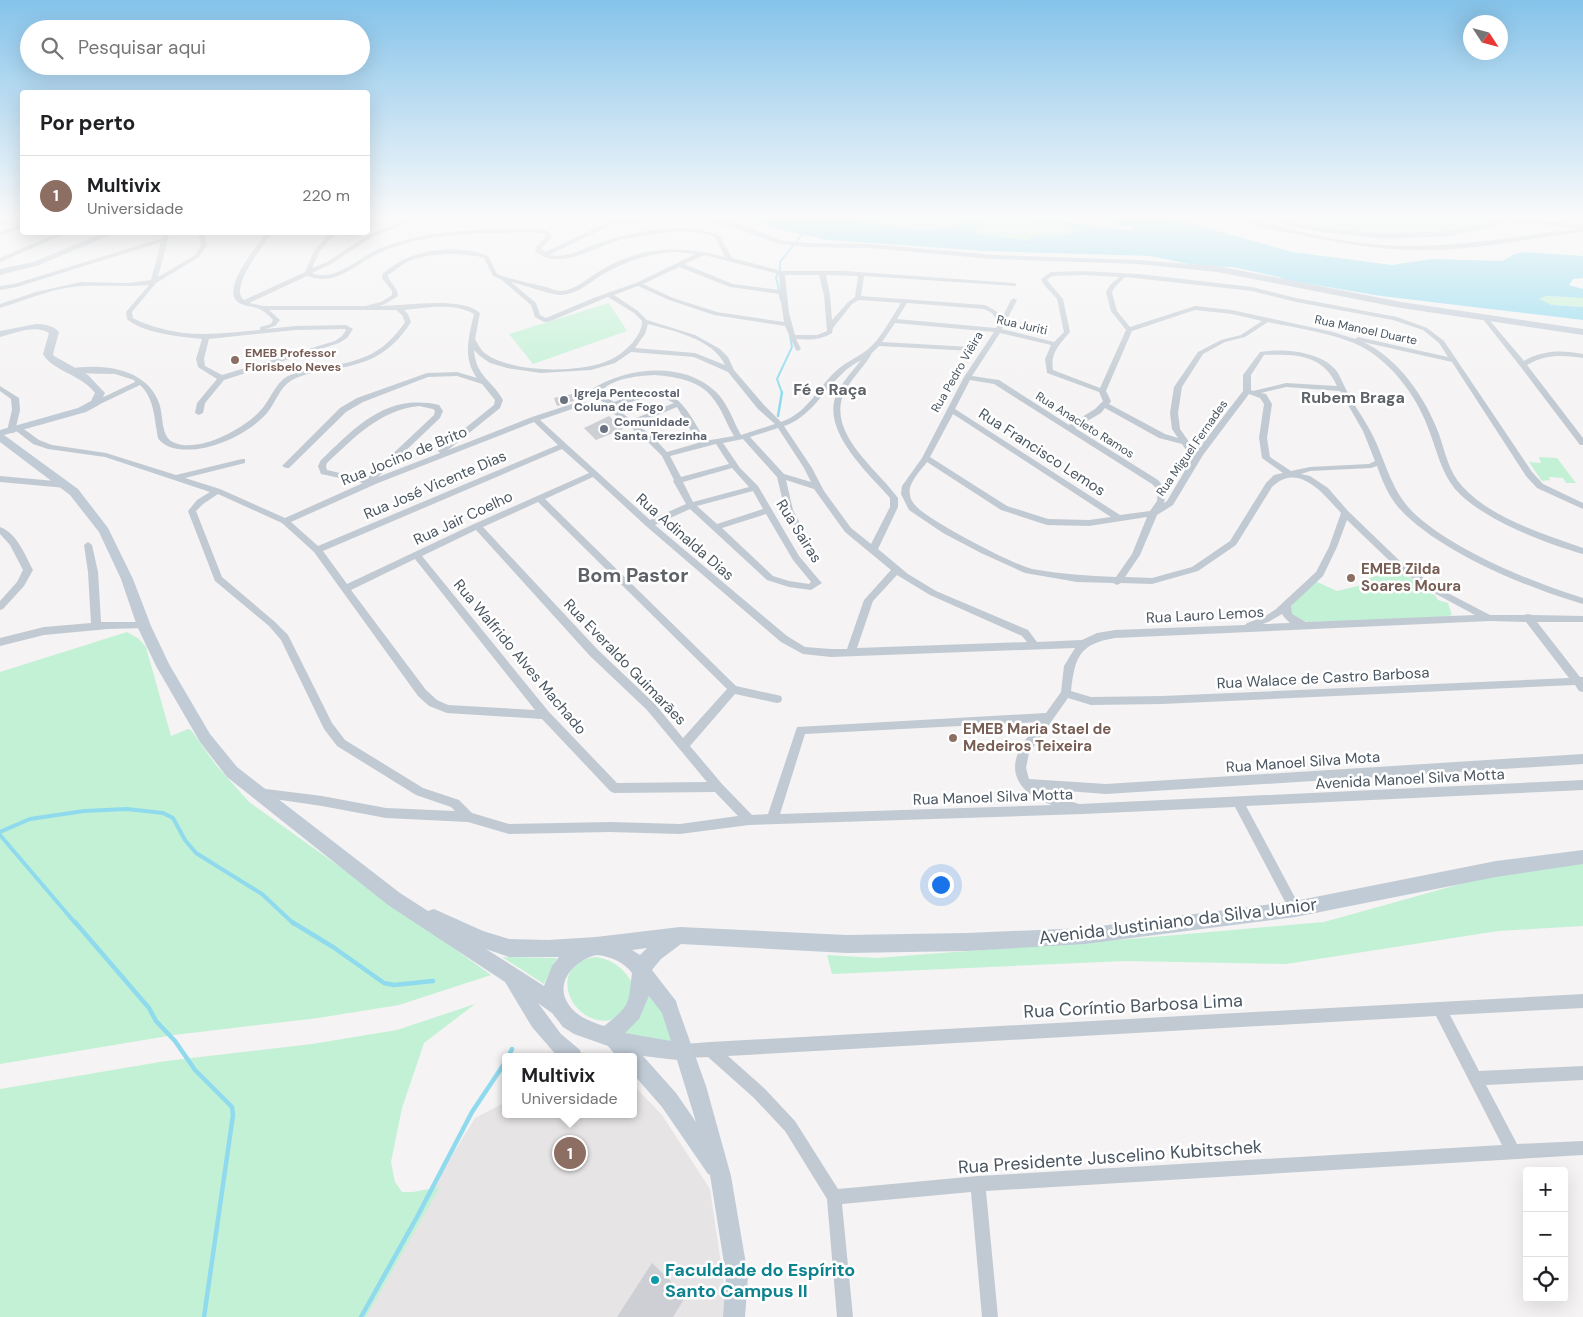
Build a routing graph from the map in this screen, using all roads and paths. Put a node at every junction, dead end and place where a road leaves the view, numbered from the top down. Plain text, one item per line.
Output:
1 (38, 278) edge
2 (155, 278) edge
3 (160, 278) edge
4 (239, 278) edge
5 (298, 278) edge
6 (385, 278) edge
7 (503, 278) edge
8 (505, 278) edge
9 (593, 278) edge
10 (650, 278) edge
11 (713, 278) edge
12 (782, 278) edge
13 (823, 278) edge
14 (860, 278) edge
15 (923, 278) edge
16 (1045, 278) edge
17 (1120, 278) edge
18 (1161, 278) edge
19 (1261, 278) edge
20 (154, 282) junction
21 (638, 284) junction
22 (1014, 285) dead end
23 (0, 288) edge
24 (782, 292) junction
25 (610, 295) junction
26 (858, 298) junction
27 (1014, 300) dead end
28 (244, 302) junction
29 (905, 302) junction
30 (0, 306) edge
31 (263, 308) junction
32 (366, 308) junction
33 (398, 308) junction
34 (1484, 317) junction
35 (645, 320) junction
36 (1267, 320) junction
37 (895, 321) junction
38 (789, 326) junction
39 (830, 327) junction
40 (1000, 327) junction
41 (1129, 330) junction
42 (1583, 332) edge
43 (0, 334) edge
44 (1333, 334) junction
45 (235, 335) junction
46 (206, 337) junction
47 (792, 337) junction
48 (472, 339) junction
49 (877, 344) junction
50 (1054, 344) junction
51 (798, 349) dead end
52 (972, 349) dead end
53 (630, 350) junction
54 (870, 351) junction
55 (1583, 356) edge
56 (1453, 360) junction
57 (1523, 364) junction
58 (731, 370) junction
59 (70, 371) junction
60 (221, 378) junction
61 (968, 378) junction
62 (141, 382) junction
63 (483, 382) junction
64 (0, 388) edge
65 (1342, 389) junction
66 (1102, 391) junction
67 (1247, 391) junction
68 (1256, 392) junction
69 (95, 403) junction
70 (679, 404) junction
71 (1104, 404) junction
72 (612, 406) junction
73 (951, 409) junction
74 (199, 413) dead end
75 (534, 419) junction
76 (630, 423) junction
77 (780, 425) junction
78 (1069, 428) junction
79 (7, 432) edge
80 (742, 437) junction
81 (718, 442) junction
82 (1184, 442) junction
83 (1583, 443) edge
84 (702, 444) junction
85 (564, 445) junction
86 (1199, 454) junction
87 (665, 455) junction
88 (435, 457) junction
89 (926, 458) junction
90 (242, 461) dead end
91 (1380, 462) junction
92 (734, 464) junction
93 (286, 466) dead end
94 (1289, 473) junction
95 (593, 474) junction
96 (781, 476) junction
97 (177, 478) junction
98 (0, 479) edge
99 (677, 481) junction
100 (369, 482) junction
101 (66, 485) junction
102 (818, 487) junction
103 (755, 488) junction
104 (217, 491) junction
105 (539, 498) junction
106 (691, 504) junction
107 (1583, 506) edge
108 (769, 510) junction
109 (1345, 513) junction
110 (1153, 514) junction
111 (1118, 517) junction
112 (285, 521) junction
113 (649, 524) junction
114 (477, 526) junction
115 (717, 527) junction
116 (0, 530) edge
117 (88, 545) dead end
118 (807, 545) dead end
119 (317, 550) junction
120 (873, 550) junction
121 (1583, 551) edge
122 (416, 556) junction
123 (897, 569) junction
124 (1117, 582) junction
125 (345, 590) junction
126 (1583, 601) edge
127 (1458, 602) junction
128 (1286, 603) junction
129 (1, 605) edge
130 (1528, 617) junction
131 (1490, 618) junction
132 (1583, 619) edge
133 (1463, 620) junction
134 (96, 626) junction
135 (144, 626) junction
136 (1306, 626) junction
137 (1241, 628) junction
138 (0, 642) edge
139 (1083, 644) junction
140 (1034, 645) junction
141 (851, 652) junction
142 (831, 653) joint
143 (1581, 683) edge
144 (733, 690) junction
145 (1066, 693) junction
146 (777, 699) dead end
147 (545, 716) junction
148 (1050, 717) junction
149 (683, 746) junction
150 (1583, 759) edge
151 (1025, 783) junction
152 (1583, 786) edge
153 (718, 787) junction
154 (257, 793) junction
155 (1238, 802) junction
156 (1084, 809) junction
157 (468, 818) junction
158 (749, 820) junction
159 (772, 820) junction
160 (1583, 857) edge
161 (394, 899) junction
162 (1295, 909) junction
163 (680, 935) junction
164 (596, 946) junction
165 (641, 973) junction
166 (513, 977) junction
167 (1583, 1001) edge
168 (559, 1006) junction
169 (1439, 1008) junction
170 (611, 1037) junction
171 (710, 1049) junction
172 (685, 1051) junction
173 (567, 1053) edge
174 (626, 1053) edge
175 (637, 1064) edge
176 (1583, 1073) edge
177 (1476, 1078) junction
178 (1583, 1148) edge
179 (1513, 1152) junction
180 (721, 1176) junction
181 (978, 1184) junction
182 (834, 1197) junction
183 (734, 1317) edge
184 (845, 1317) edge
185 (990, 1317) edge

1 - 23 street
2 - 20 street
3 - 20 street
4 - 28 street
5 - 28 street
6 - 32 street
7 - 25 street
8 - 9 street
10 - 21 street
11 - 24 street
12 - 24 street
13 - 39 street
14 - 26 street
15 - 22 street
16 - 50 street
17 - 41 street
18 - 56 street
19 - 34 street
20 - 30 street
20 - 46 street
21 - 25 street
21 - 38 street
24 - 38 street
25 - 35 street
26 - 29 street
26 - 39 street
27 - 40 street, Rua Pedro Viêira
28 - 31 street
29 - 37 street
29 - 40 street
31 - 32 street
31 - 45 street
32 - 33 street
33 - 48 street
33 - 62 street
34 - 42 street
34 - 57 street
35 - 53 street
35 - 58 street
36 - 41 street, Rua Manoel Duarte
36 - 44 street, Rua Manoel Duarte
36 - 82 street
37 - 40 street, Rua Juriti
37 - 49 street
38 - 47 street
39 - 47 street
40 - 50 street, Rua Juriti
40 - 61 street, Rua Pedro Viêira
41 - 66 street
43 - 59 street
44 - 56 street, Rua Manoel Duarte
44 - 121 street
45 - 46 street
45 - 60 street
46 - 60 street
47 - 51 street
48 - 53 street
48 - 63 street
49 - 52 street
49 - 54 street
50 - 66 street
53 - 58 street
54 - 77 street
54 - 120 street
55 - 57 street
56 - 107 street
57 - 83 street
58 - 77 street
59 - 62 street
59 - 69 street
60 - 74 street
61 - 73 street, Rua Pedro Viêira
61 - 78 street, Rua Anacleto Ramos
62 - 69 street
63 - 88 street
63 - 93 street
64 - 79 street
65 - 67 street
65 - 68 street
65 - 91 street
66 - 71 street
67 - 68 street
67 - 86 street, Rua Miguel Fernades
68 - 94 street
69 - 79 street
70 - 72 street
70 - 76 street
70 - 84 street
71 - 78 street
71 - 82 street
72 - 75 street, Rua Jocino de Brito
72 - 76 street
72 - 80 street
73 - 89 street, Rua Pedro Viêira
73 - 111 street, Rua Francisco Lemos
75 - 85 street, Rua Adinalda Dias
75 - 88 street, Rua Jocino de Brito
76 - 87 street
77 - 80 street
77 - 102 street
78 - 110 street, Rua Anacleto Ramos
79 - 97 street
79 - 101 street
80 - 81 street
80 - 96 street
81 - 84 street
81 - 92 street, Rua Sairas
82 - 86 street
84 - 87 street
85 - 95 street, Rua Adinalda Dias
85 - 119 street, Rua José Vicente Dias
86 - 110 street, Rua Miguel Fernades
87 - 99 street, Rua Sairas
88 - 100 street, Rua Jocino de Brito
89 - 111 street
89 - 124 street, Rua Pedro Viêira
90 - 97 street
91 - 94 street
91 - 126 street
92 - 99 street
92 - 103 street, Rua Sairas
94 - 109 street
94 - 124 street
95 - 105 street, Rua Jair Coelho
95 - 113 street, Rua Adinalda Dias
96 - 102 street
96 - 118 street
97 - 104 street
98 - 101 street
99 - 106 street, Rua Sairas
100 - 100 street
100 - 112 street, Rua Jocino de Brito
101 - 135 street
102 - 120 street
103 - 106 street
103 - 108 street, Rua Sairas
104 - 112 street
104 - 157 street
105 - 114 street, Rua Jair Coelho
105 - 144 street
106 - 113 street
106 - 115 street, Rua Sairas
108 - 115 street
108 - 115 street, Rua Sairas
109 - 127 street
109 - 128 street
110 - 111 street
110 - 124 street
112 - 119 street
113 - 142 street, Rua Adinalda Dias
114 - 122 street, Rua Jair Coelho
114 - 149 street, Rua Everaldo Guimarães
116 - 129 street
117 - 134 street
119 - 125 street
120 - 123 street
122 - 125 street, Rua Jair Coelho
122 - 147 street, Rua Walfrido Alves Machado
123 - 140 street
123 - 141 street
125 - 147 street
127 - 131 street
127 - 133 street
128 - 136 street
128 - 137 street
130 - 131 street, Rua Lauro Lemos
130 - 132 street, Rua Lauro Lemos
130 - 143 street
131 - 133 street, Rua Lauro Lemos
133 - 136 street, Rua Lauro Lemos
134 - 135 street
134 - 138 street
135 - 154 street
136 - 137 street, Rua Lauro Lemos
137 - 139 street, Rua Lauro Lemos
139 - 140 street, Rua Lauro Lemos
139 - 145 street
140 - 141 street, Rua Lauro Lemos
141 - 142 street, Rua Lauro Lemos
143 - 145 street, Rua Walace de Castro Barbosa
144 - 146 street
144 - 149 street
145 - 148 street
147 - 153 street, Rua Walfrido Alves Machado
148 - 151 street
148 - 159 street
149 - 153 street, Rua Everaldo Guimarães
150 - 151 street, Rua Manoel Silva Mota
151 - 156 street
152 - 155 street, Avenida Manoel Silva Motta
153 - 158 street, Rua Everaldo Guimarães
154 - 157 street, Rua Manoel Silva Motta
154 - 161 street
155 - 156 street, Rua Manoel Silva Motta
155 - 162 street
156 - 159 street, Rua Manoel Silva Motta
157 - 158 street, Rua Manoel Silva Motta
158 - 159 street, Rua Manoel Silva Motta
160 - 162 street, Avenida Justiniano da Silva Junior
161 - 164 street
161 - 166 street
162 - 163 street, Avenida Justiniano da Silva Junior
163 - 164 street, Avenida Justiniano da Silva Junior
163 - 165 street
164 - 165 street
164 - 168 street
165 - 170 street
165 - 172 street
166 - 168 street
166 - 173 street
167 - 169 street, Rua Coríntio Barbosa Lima
168 - 170 street
169 - 171 street, Rua Coríntio Barbosa Lima
169 - 177 street
170 - 172 street
170 - 174 street
171 - 172 street, Rua Coríntio Barbosa Lima
171 - 182 street
172 - 180 street
175 - 180 street
176 - 177 street
177 - 179 street
178 - 179 street, Rua Presidente Juscelino Kubitschek
179 - 181 street, Rua Presidente Juscelino Kubitschek
180 - 183 street
181 - 182 street, Rua Presidente Juscelino Kubitschek
181 - 185 street
182 - 184 street

